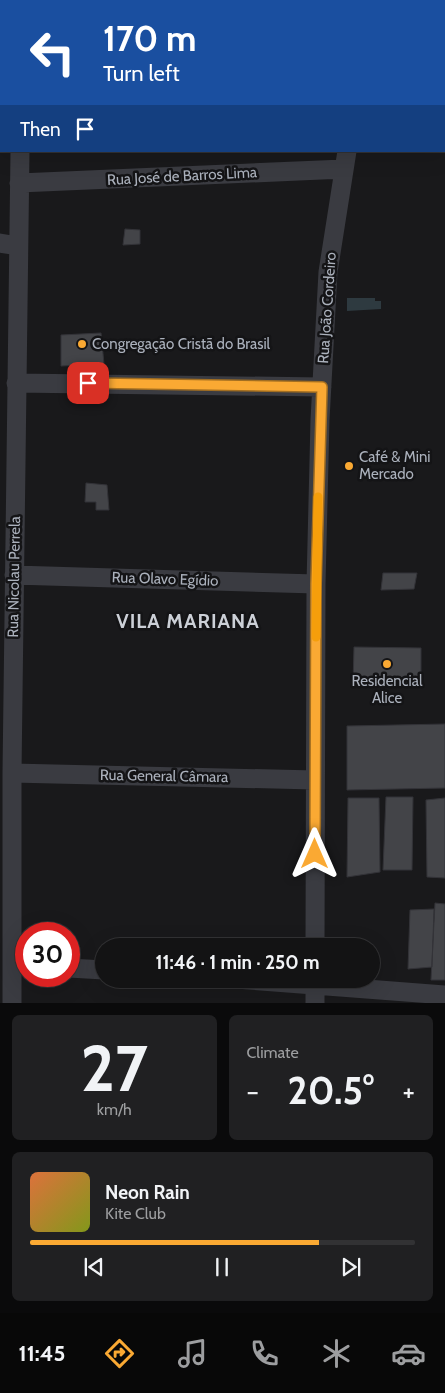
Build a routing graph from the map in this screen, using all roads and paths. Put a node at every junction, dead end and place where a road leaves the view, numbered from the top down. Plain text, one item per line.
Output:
1 (20, 152) edge
2 (346, 160) edge
3 (19, 183) junction
4 (9, 244) edge
5 (16, 383) junction
6 (322, 387) junction
7 (14, 575) junction
8 (316, 584) junction
9 (7, 603) edge
10 (12, 773) junction
11 (315, 780) junction
12 (6, 800) edge
13 (15, 924) edge
14 (315, 938) edge
15 (80, 969) edge
16 (95, 969) edge
17 (15, 984) edge
18 (315, 988) edge
19 (380, 988) edge
20 (445, 995) edge
21 (12, 1003) edge
22 (315, 1003) edge

1 - 3 street, Rua Nicolau Perrela
2 - 3 street, Rua José de Barros Lima
2 - 6 street, Rua João Cordeiro
3 - 4 street, Rua Nicolau Perrela
4 - 5 street, Rua Nicolau Perrela
5 - 6 street
5 - 7 street, Rua Nicolau Perrela
6 - 8 street, Rua João Cordeiro
7 - 8 street, Rua Olavo Egídio
7 - 9 street, Rua Nicolau Perrela
8 - 11 street, Rua João Cordeiro
9 - 10 street, Rua Nicolau Perrela
10 - 11 street, Rua General Câmara
10 - 12 street, Rua Nicolau Perrela
11 - 14 street, Rua João Cordeiro
12 - 13 street, Rua Nicolau Perrela
15 - 16 street
17 - 21 street, Rua Nicolau Perrela
18 - 22 street
19 - 20 street

